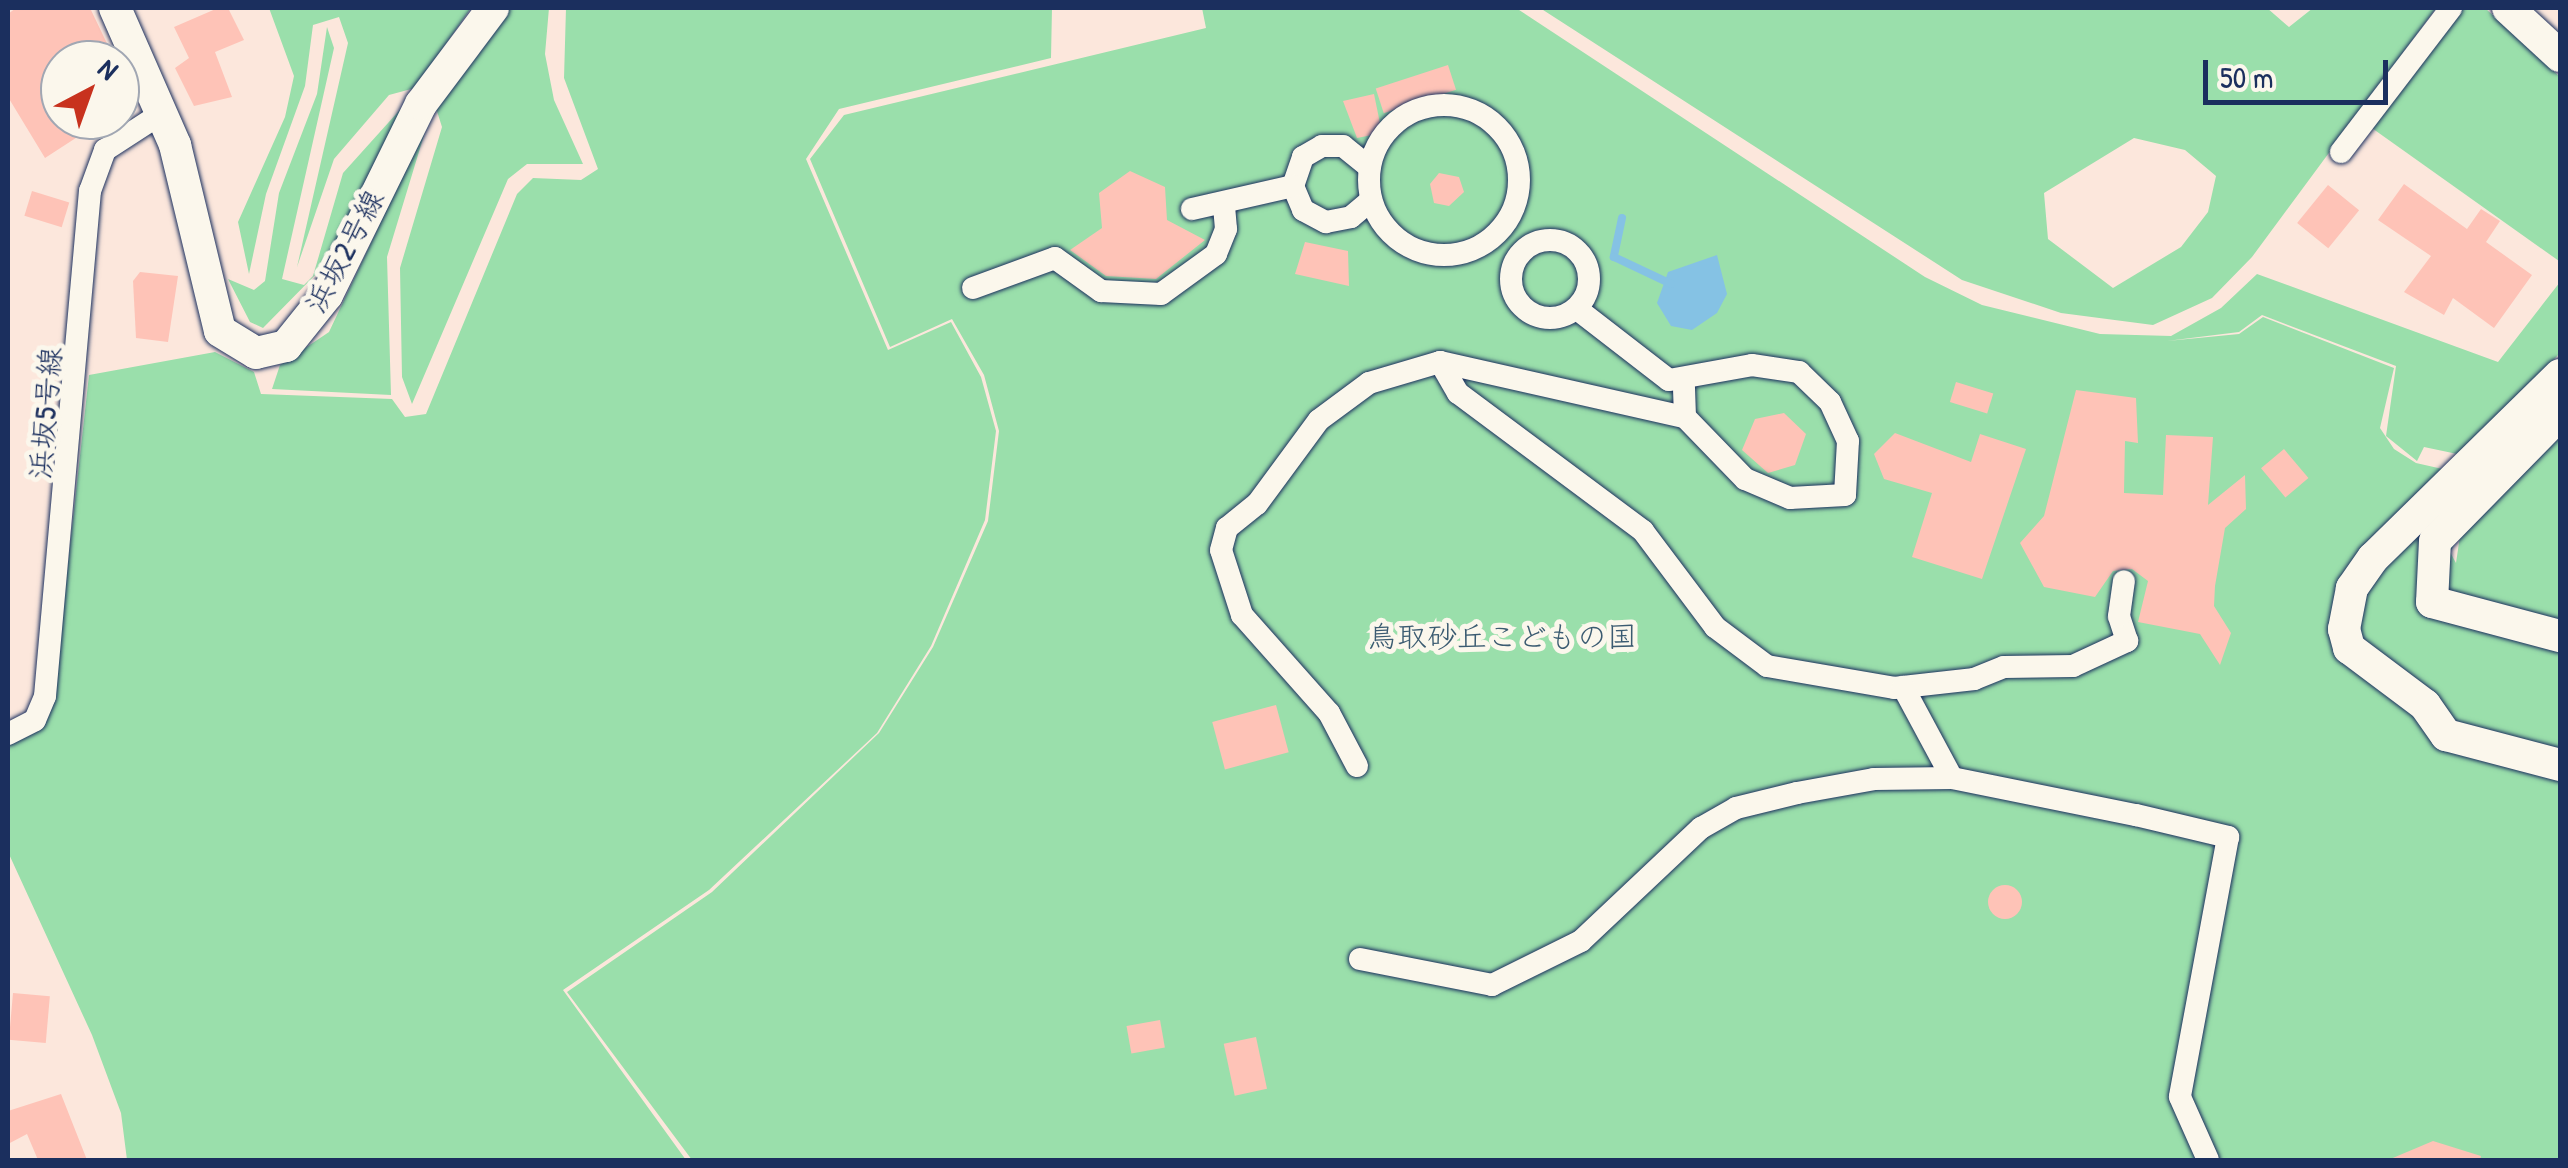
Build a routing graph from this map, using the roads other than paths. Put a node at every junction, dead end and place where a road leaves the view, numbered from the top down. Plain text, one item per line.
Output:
1 (115, 8) edge
2 (494, 8) edge
3 (2451, 8) edge
4 (2508, 8) edge
5 (2560, 56) edge
6 (162, 113) junction
7 (2341, 152) dead end
8 (1369, 167) junction
9 (1293, 186) junction
10 (1371, 200) junction
11 (1224, 204) junction
12 (1192, 209) dead end
13 (1498, 234) junction
14 (1519, 254) junction
15 (974, 288) dead end
16 (1577, 309) junction
17 (1440, 362) junction
18 (2560, 375) edge
19 (1684, 379) junction
20 (2560, 414) edge
21 (1685, 418) junction
22 (2124, 581) dead end
23 (2560, 636) edge
24 (1903, 687) junction
25 (8, 734) edge
26 (2560, 765) edge
27 (1357, 766) dead end
28 (1952, 778) junction
29 (1360, 958) dead end
30 (2208, 1160) edge

1 - 6 street, 浜坂2号線
2 - 6 street, 浜坂2号線
3 - 7 street
4 - 5 street
6 - 25 street, 浜坂5号線
8 - 9 street
8 - 10 street
8 - 13 street
9 - 10 street
9 - 11 street
10 - 13 street
11 - 12 street
11 - 15 street
13 - 14 street
14 - 16 street
14 - 16 street
16 - 19 street
17 - 21 street
17 - 24 street
17 - 27 street
18 - 26 street
19 - 21 street
19 - 21 street
20 - 23 street
22 - 24 street
24 - 28 street
28 - 29 street
28 - 30 street

